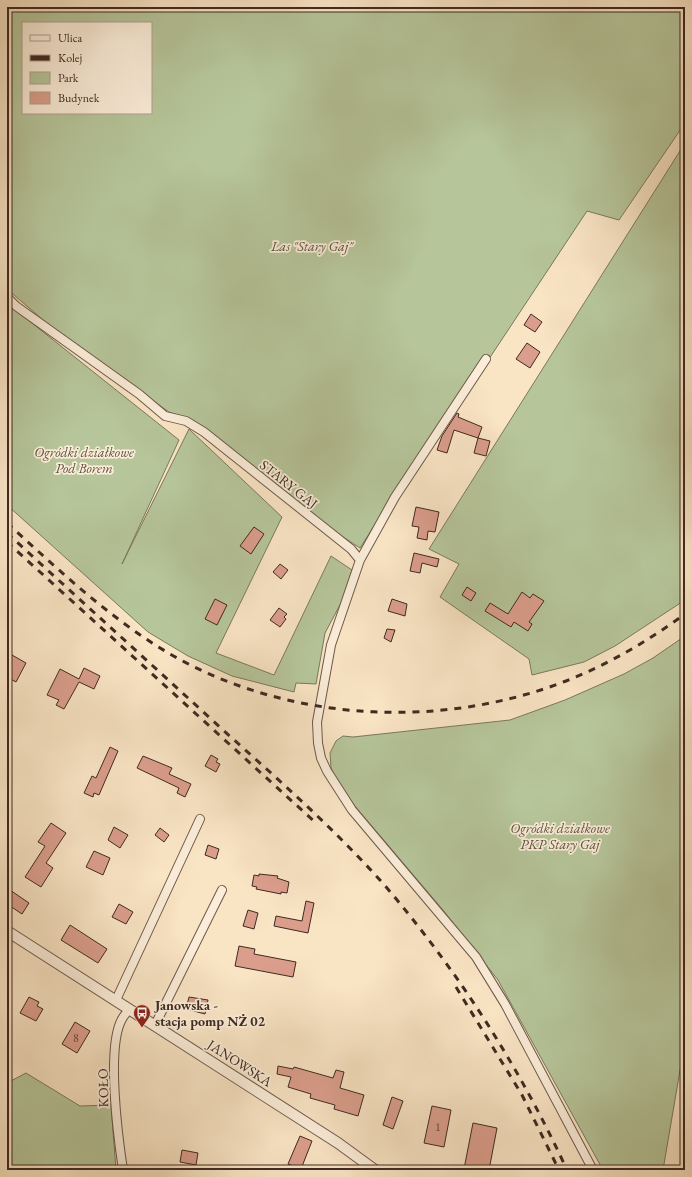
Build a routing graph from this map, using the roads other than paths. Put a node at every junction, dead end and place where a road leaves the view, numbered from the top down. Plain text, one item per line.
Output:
1 (7, 297) edge
2 (486, 359) dead end
3 (360, 560) junction
4 (200, 819) dead end
5 (222, 890) dead end
6 (7, 931) edge
7 (116, 1000) junction
8 (130, 1009) junction
9 (155, 1025) junction
10 (123, 1170) edge
11 (374, 1170) edge
12 (592, 1170) edge

1 - 3 street, STARY GAJ
2 - 3 street
3 - 12 street
4 - 7 street
5 - 9 street
6 - 7 street, JANOWSKA
7 - 8 street, JANOWSKA
8 - 9 street, JANOWSKA
8 - 10 street, KOŁO
9 - 11 street, JANOWSKA

